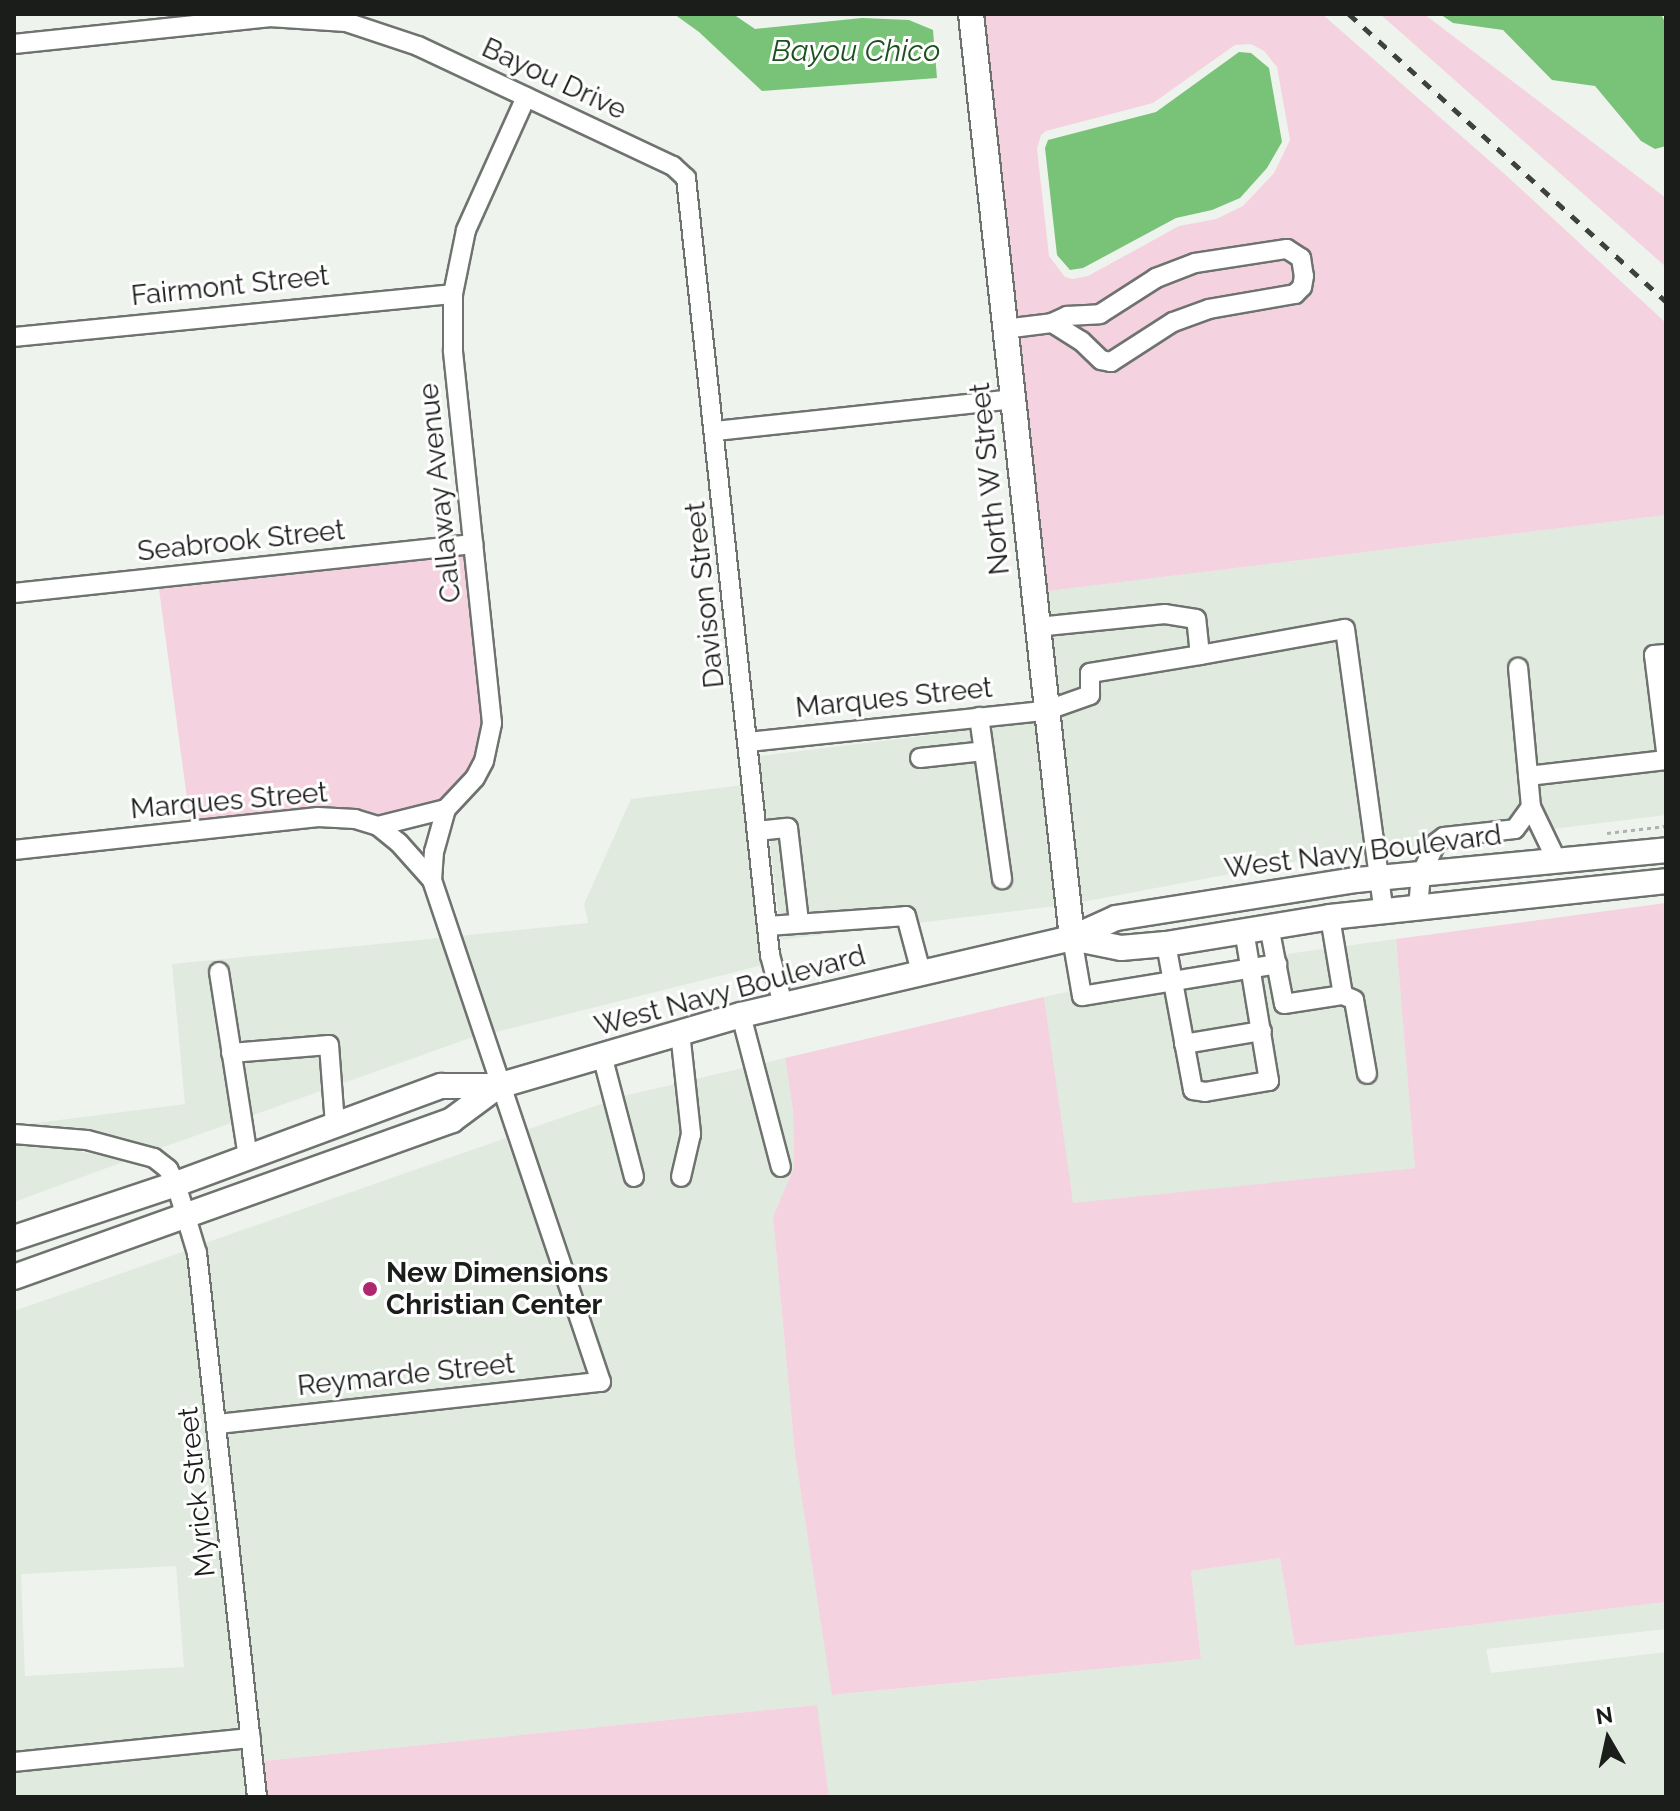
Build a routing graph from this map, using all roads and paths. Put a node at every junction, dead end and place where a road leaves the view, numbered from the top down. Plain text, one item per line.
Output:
1 (971, 14) edge
2 (14, 44) edge
3 (526, 97) junction
4 (686, 178) joint
5 (453, 294) junction
6 (1100, 314) junction
7 (1052, 323) junction
8 (1004, 329) junction
9 (14, 337) edge
10 (1081, 341) junction
11 (1012, 399) junction
12 (715, 431) junction
13 (473, 544) junction
14 (14, 593) edge
15 (1036, 627) junction
16 (1666, 654) edge
17 (1200, 655) junction
18 (1518, 668) dead end
19 (1045, 711) junction
20 (979, 717) junction
21 (748, 742) junction
22 (984, 751) junction
23 (1666, 751) edge
24 (920, 758) dead end
25 (1666, 760) edge
26 (1528, 776) junction
27 (1531, 807) junction
28 (446, 809) junction
29 (378, 826) junction
30 (757, 831) junction
31 (14, 850) edge
32 (1666, 850) edge
33 (1556, 859) junction
34 (1421, 874) junction
35 (1379, 878) junction
36 (1002, 879) dead end
37 (432, 880) junction
38 (1666, 881) edge
39 (1418, 908) junction
40 (1384, 912) junction
41 (1330, 917) junction
42 (799, 922) junction
43 (768, 926) junction
44 (1269, 926) junction
45 (1244, 930) junction
46 (1072, 938) junction
47 (1166, 944) junction
48 (1277, 964) junction
49 (1250, 968) junction
50 (219, 972) dead end
51 (921, 972) junction
52 (1171, 981) junction
53 (1343, 995) junction
54 (1284, 1004) junction
55 (783, 1005) junction
56 (1257, 1008) junction
57 (741, 1015) junction
58 (1262, 1031) junction
59 (680, 1032) junction
60 (1184, 1044) junction
61 (231, 1053) junction
62 (602, 1055) junction
63 (1367, 1074) dead end
64 (498, 1086) junction
65 (335, 1125) junction
66 (14, 1134) edge
67 (248, 1158) junction
68 (781, 1167) dead end
69 (634, 1177) dead end
70 (681, 1177) dead end
71 (176, 1184) junction
72 (187, 1216) junction
73 (14, 1238) edge
74 (14, 1277) edge
75 (601, 1382) joint
76 (218, 1424) junction
77 (251, 1738) junction
78 (14, 1762) edge
79 (257, 1797) edge

1 - 8 main road, North W Street
2 - 3 street, Bayou Drive
3 - 4 street, Bayou Drive
3 - 5 street, Callaway Avenue
4 - 12 street, Davison Street
5 - 9 street, Fairmont Street
5 - 13 street, Callaway Avenue
6 - 7 street
6 - 10 street
6 - 10 street
7 - 8 street
7 - 10 street
8 - 11 main road, North W Street
11 - 12 street
11 - 15 main road, North W Street
12 - 21 street, Davison Street
13 - 14 street, Seabrook Street
13 - 28 street, Callaway Avenue
15 - 17 street
15 - 19 main road, North W Street
16 - 23 street
17 - 19 street, Marques Street
17 - 35 street
18 - 26 street
19 - 20 street, Marques Street
19 - 46 main road, North W Street
20 - 21 street, Marques Street
20 - 22 street
21 - 30 street, Davison Street
22 - 24 street
22 - 36 street
25 - 26 street
26 - 27 street
27 - 33 street
27 - 34 street
28 - 29 street, Marques Street
28 - 37 street, Callaway Avenue
29 - 31 street, Marques Street
29 - 37 street, Callaway Avenue
30 - 42 street
30 - 43 street, Davison Street
32 - 33 main road, West Navy Boulevard
33 - 34 main road, West Navy Boulevard
34 - 35 main road, West Navy Boulevard
34 - 39 street
35 - 40 street
35 - 46 main road, West Navy Boulevard
37 - 64 street, Callaway Avenue
38 - 39 main road, West Navy Boulevard
39 - 40 main road, West Navy Boulevard
40 - 41 main road, West Navy Boulevard
41 - 44 main road, West Navy Boulevard
41 - 53 street
42 - 43 street
42 - 51 street
43 - 55 street, Davison Street
44 - 45 main road, West Navy Boulevard
44 - 48 street
45 - 47 main road, West Navy Boulevard
45 - 49 street
46 - 47 main road, West Navy Boulevard
46 - 51 main road, West Navy Boulevard
46 - 52 street
47 - 52 street
48 - 49 street
48 - 54 street
49 - 52 street
49 - 56 street
50 - 61 street
51 - 55 main road, West Navy Boulevard
52 - 60 street
53 - 54 street
53 - 63 street
54 - 56 street
55 - 57 main road, West Navy Boulevard
56 - 58 street
57 - 59 main road, West Navy Boulevard
57 - 68 street
58 - 60 street
58 - 60 street
59 - 62 main road, West Navy Boulevard
59 - 70 street
61 - 65 street
61 - 67 street
62 - 64 main road, West Navy Boulevard
62 - 69 street
64 - 65 main road, West Navy Boulevard
64 - 72 main road, West Navy Boulevard
64 - 75 street, Callaway Avenue
65 - 67 main road, West Navy Boulevard
66 - 71 street
67 - 71 main road, West Navy Boulevard
71 - 72 street, Myrick Street
71 - 73 main road, West Navy Boulevard
72 - 74 main road, West Navy Boulevard
72 - 76 street, Myrick Street
75 - 76 street, Reymarde Street
76 - 77 street, Myrick Street
77 - 78 street
77 - 79 street, Myrick Street

